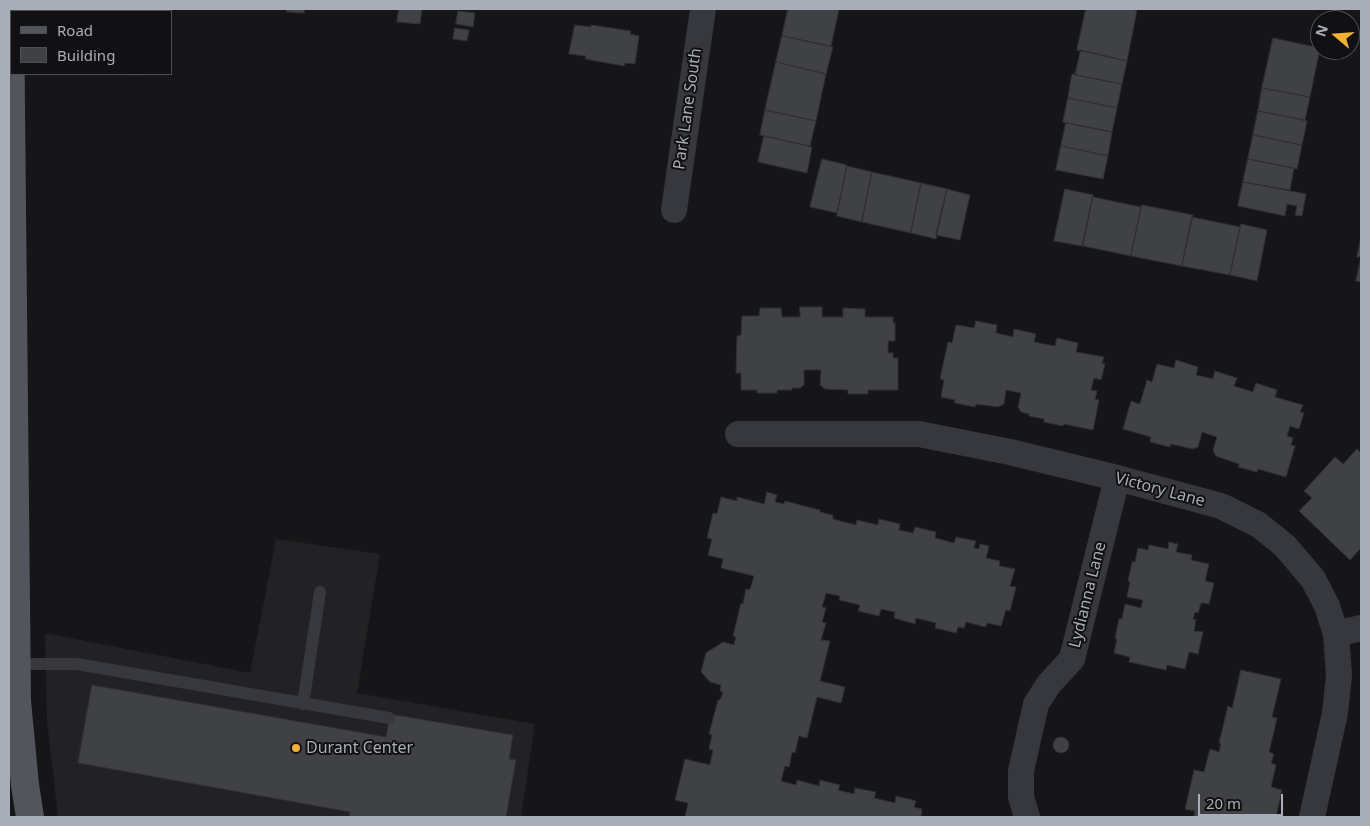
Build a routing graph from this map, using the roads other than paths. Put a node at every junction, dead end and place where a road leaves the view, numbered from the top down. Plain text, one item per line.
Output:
1 (703, 9) edge
2 (11, 75) edge
3 (674, 210) dead end
4 (738, 434) dead end
5 (1116, 478) junction
6 (320, 592) dead end
7 (1361, 628) edge
8 (1336, 634) junction
9 (17, 664) junction
10 (303, 704) junction
11 (389, 718) dead end
12 (1318, 816) edge
13 (30, 817) edge
14 (1027, 817) edge

1 - 3 street, Park Lane South
2 - 9 main road
4 - 5 street, Victory Lane
5 - 8 street, Victory Lane
5 - 14 street, Lydianna Lane
6 - 10 lane
7 - 8 street
8 - 12 street, Victory Lane
9 - 10 lane
9 - 13 main road
10 - 11 lane

